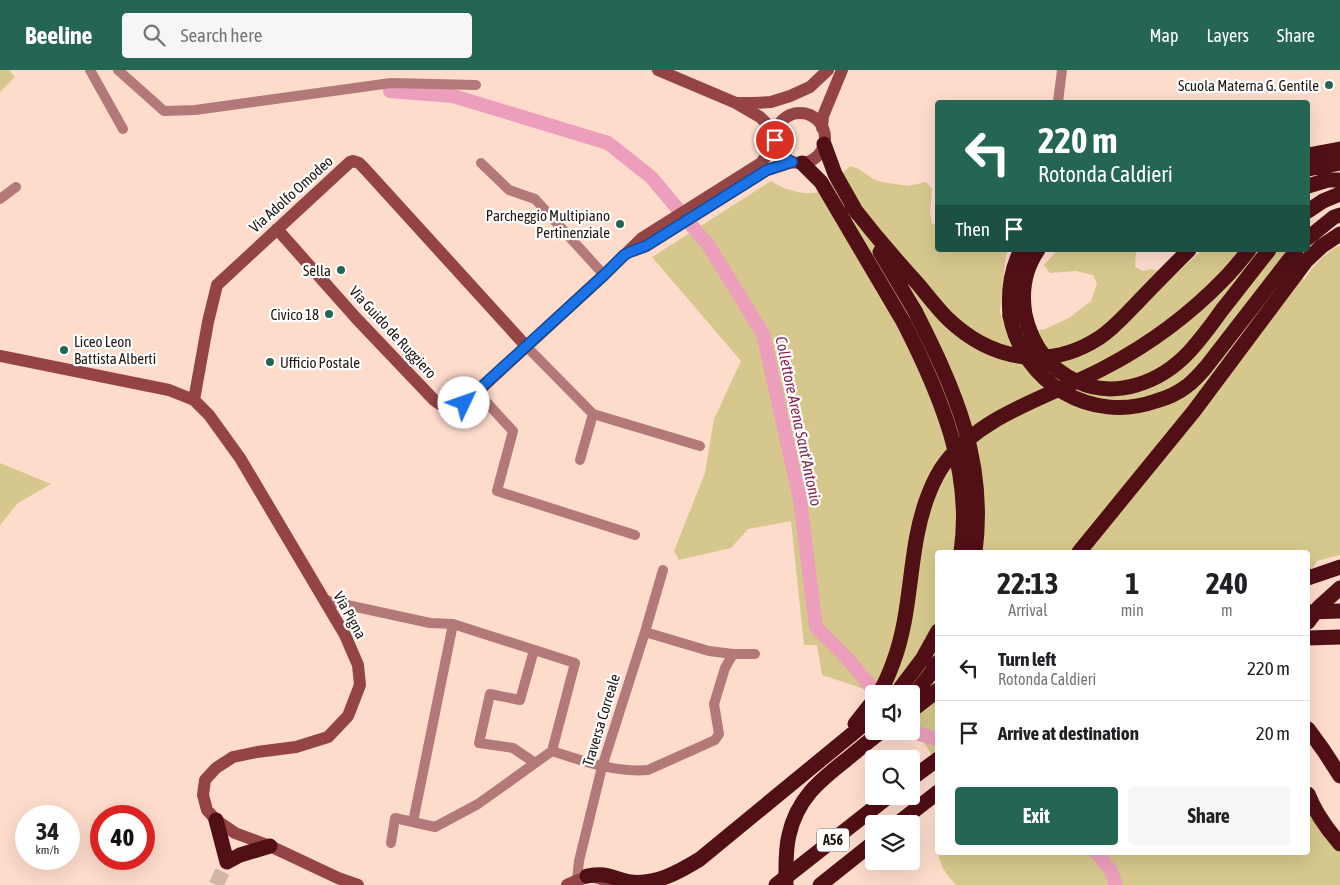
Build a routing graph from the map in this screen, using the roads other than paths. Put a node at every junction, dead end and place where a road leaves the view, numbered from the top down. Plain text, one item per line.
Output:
1 (90, 70) edge
2 (118, 70) edge
3 (658, 70) edge
4 (828, 70) edge
5 (842, 70) edge
6 (1062, 70) edge
7 (476, 85) dead end
8 (1058, 100) edge
9 (736, 103) junction
10 (822, 128) junction
11 (123, 129) dead end
12 (775, 136) junction
13 (824, 144) junction
14 (1340, 149) edge
15 (1310, 155) edge
16 (797, 162) junction
17 (481, 163) dead end
18 (1340, 163) edge
19 (1310, 169) edge
20 (1340, 180) edge
21 (1310, 185) edge
22 (16, 186) dead end
23 (1340, 187) edge
24 (1340, 194) edge
25 (0, 199) edge
26 (1310, 199) edge
27 (852, 206) junction
28 (1310, 209) edge
29 (1340, 215) edge
30 (277, 229) junction
31 (1340, 234) edge
32 (1310, 236) edge
33 (1310, 250) edge
34 (630, 252) junction
35 (1020, 252) edge
36 (1037, 252) edge
37 (1247, 252) edge
38 (1267, 252) edge
39 (1185, 254) edge
40 (1299, 254) edge
41 (604, 275) junction
42 (1018, 316) junction
43 (526, 346) junction
44 (0, 356) edge
45 (477, 392) junction
46 (194, 400) junction
47 (593, 414) junction
48 (700, 446) dead end
49 (580, 460) dead end
50 (635, 535) dead end
51 (961, 550) edge
52 (975, 550) edge
53 (1080, 550) edge
54 (1338, 568) edge
55 (663, 570) dead end
56 (1310, 577) edge
57 (1340, 588) edge
58 (324, 600) junction
59 (1310, 612) edge
60 (1340, 612) edge
61 (1310, 619) edge
62 (453, 624) junction
63 (645, 632) junction
64 (935, 636) edge
65 (1334, 637) edge
66 (1310, 638) edge
67 (534, 650) junction
68 (733, 654) junction
69 (755, 654) dead end
70 (935, 666) edge
71 (884, 685) edge
72 (903, 685) edge
73 (920, 688) edge
74 (935, 692) edge
75 (920, 703) edge
76 (865, 712) edge
77 (865, 724) edge
78 (1310, 732) edge
79 (870, 740) edge
80 (838, 747) junction
81 (552, 751) junction
82 (935, 761) edge
83 (535, 764) junction
84 (602, 767) junction
85 (920, 772) edge
86 (1340, 776) edge
87 (935, 794) edge
88 (1310, 798) edge
89 (878, 805) edge
90 (909, 815) edge
91 (216, 820) junction
92 (413, 822) junction
93 (391, 843) dead end
94 (1340, 844) edge
95 (270, 846) junction
96 (865, 849) edge
97 (700, 859) junction
98 (577, 880) edge
99 (358, 885) edge
100 (610, 885) edge
101 (680, 885) edge
102 (776, 885) edge
103 (786, 885) edge
104 (820, 885) edge

1 - 11 street
2 - 7 street
3 - 9 street
4 - 9 street
5 - 10 street
6 - 8 street
9 - 12 street
10 - 12 street
10 - 13 street
12 - 16 street
12 - 34 street, Via Guido de Ruggiero
13 - 16 street
13 - 27 highway
14 - 15 highway, bridge
16 - 34 street, Via Guido de Ruggiero
16 - 51 highway, bridge
17 - 41 street
18 - 19 highway
20 - 21 highway
22 - 25 street
23 - 26 highway
24 - 28 highway
27 - 39 highway, bridge
27 - 52 highway, bridge
29 - 32 highway
30 - 43 street, Via Adolfo Omodeo
30 - 45 street, Via Guido de Ruggiero
30 - 46 street, Via Adolfo Omodeo
31 - 33 highway
34 - 41 street, Via Guido de Ruggiero
35 - 42 highway
36 - 42 highway
37 - 71 highway, bridge
38 - 42 highway, bridge
40 - 42 highway, bridge
40 - 53 highway
41 - 43 street, Via Guido de Ruggiero
43 - 45 street, Via Guido de Ruggiero
43 - 47 street
44 - 46 street, Via Pigna
45 - 50 street
46 - 58 street, Via Pigna
47 - 48 street
47 - 49 street
54 - 56 highway
55 - 63 street, Traversa Correale
57 - 61 highway
58 - 62 street
58 - 91 street, Via Pigna
59 - 60 highway, bridge
62 - 67 street
62 - 92 street
63 - 68 street
63 - 84 street, Traversa Correale
64 - 72 highway
65 - 66 highway
67 - 81 street
67 - 83 street
68 - 69 street
68 - 84 street
70 - 73 highway
74 - 75 highway
76 - 80 highway
77 - 80 highway
78 - 86 highway
79 - 103 highway
80 - 97 highway
81 - 83 street
81 - 84 street
82 - 85 highway
83 - 92 street
84 - 98 street, Traversa Correale
87 - 90 highway
88 - 94 highway
89 - 102 highway, A56, bridge
91 - 95 street, Via Pigna
91 - 95 highway
92 - 93 street
95 - 99 street, Via Pigna
96 - 104 highway, A56
97 - 98 highway
97 - 101 highway
98 - 100 street

